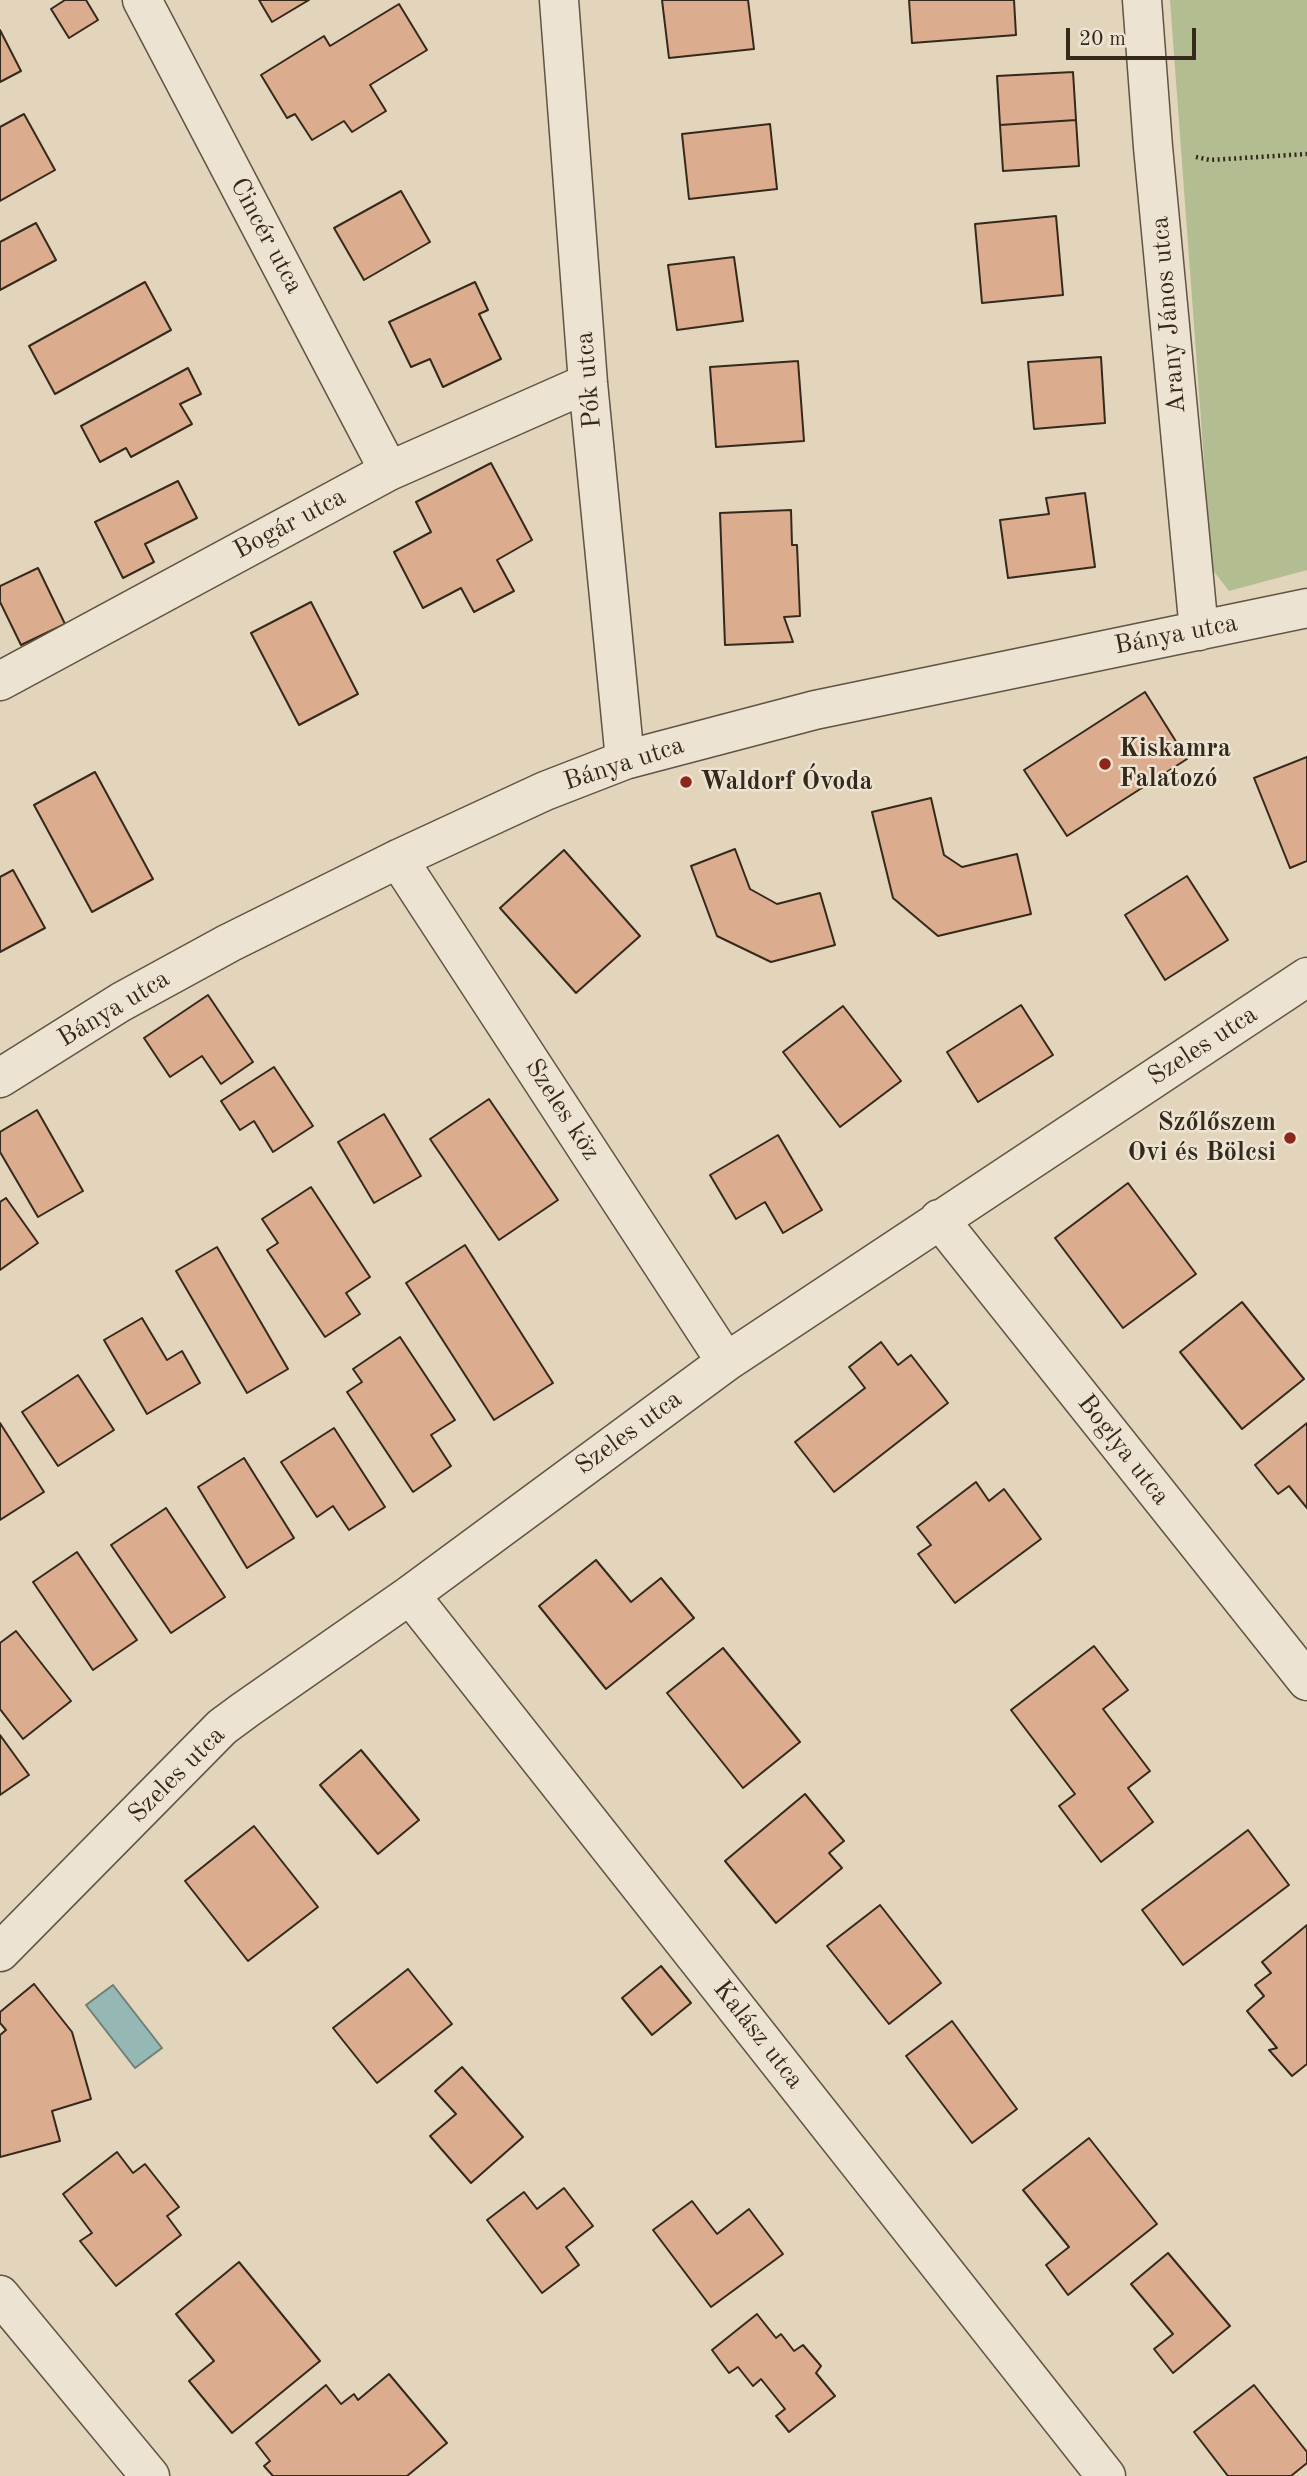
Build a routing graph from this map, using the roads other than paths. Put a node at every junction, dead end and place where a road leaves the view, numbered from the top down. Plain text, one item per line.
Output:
1 (142, 0) edge
2 (559, 0) edge
3 (1142, 0) edge
4 (588, 383) junction
5 (389, 471) junction
6 (1307, 608) edge
7 (1199, 631) junction
8 (0, 681) edge
9 (625, 760) junction
10 (398, 859) junction
11 (1307, 977) edge
12 (0, 1078) edge
13 (939, 1219) junction
14 (726, 1362) junction
15 (410, 1595) junction
16 (1307, 1681) edge
17 (0, 1952) edge
18 (0, 2294) edge
19 (150, 2476) edge
20 (1106, 2476) edge

1 - 5 street, Cincér utca
2 - 4 street, Pók utca
3 - 7 street, Arany János utca
4 - 5 street, Bogár utca
4 - 9 street, Pók utca
5 - 8 street, Bogár utca
6 - 7 street, Bánya utca
7 - 9 street, Bánya utca
9 - 10 street, Bánya utca
10 - 12 street, Bánya utca
10 - 14 street, Szeles köz
11 - 13 street, Szeles utca
13 - 14 street, Szeles utca
13 - 16 street, Boglya utca
14 - 15 street, Szeles utca
15 - 17 street, Szeles utca
15 - 20 street, Kalász utca
18 - 19 street

